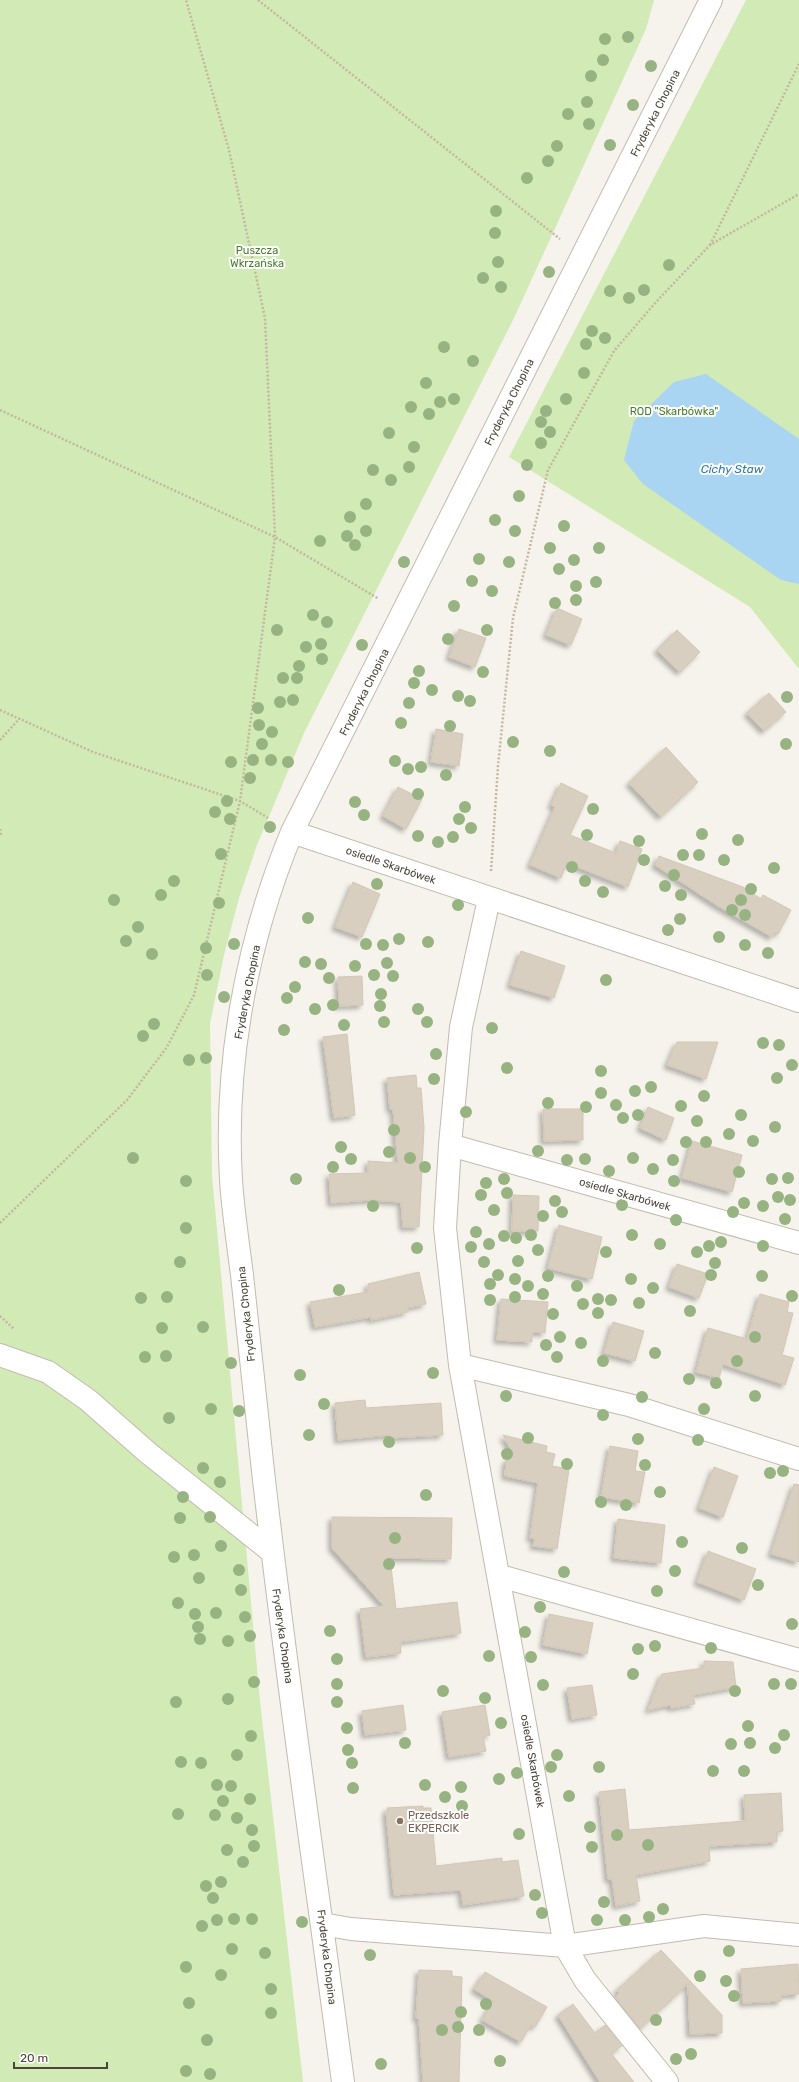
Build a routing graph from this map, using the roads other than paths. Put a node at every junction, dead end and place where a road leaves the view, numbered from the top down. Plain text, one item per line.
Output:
1 (711, 0) edge
2 (292, 832) junction
3 (489, 899) junction
4 (799, 1002) edge
5 (450, 1145) junction
6 (799, 1243) edge
7 (0, 1355) edge
8 (460, 1365) junction
9 (799, 1459) edge
10 (272, 1552) junction
11 (500, 1576) junction
12 (799, 1660) edge
13 (322, 1924) junction
14 (799, 1935) edge
15 (565, 1946) junction
16 (343, 2082) edge
17 (667, 2082) edge

1 - 2 street, Fryderyka Chopina
2 - 3 street, osiedle Skarbówek
2 - 10 street, Fryderyka Chopina
3 - 4 street, osiedle Skarbówek
3 - 5 street, osiedle Skarbówek
5 - 6 street, osiedle Skarbówek
5 - 8 street, osiedle Skarbówek
7 - 10 street
8 - 9 street
8 - 11 street, osiedle Skarbówek
10 - 13 street, Fryderyka Chopina
11 - 12 street
11 - 15 street, osiedle Skarbówek
13 - 15 street
13 - 16 street, Fryderyka Chopina
14 - 15 street
15 - 17 street, osiedle Skarbówek

